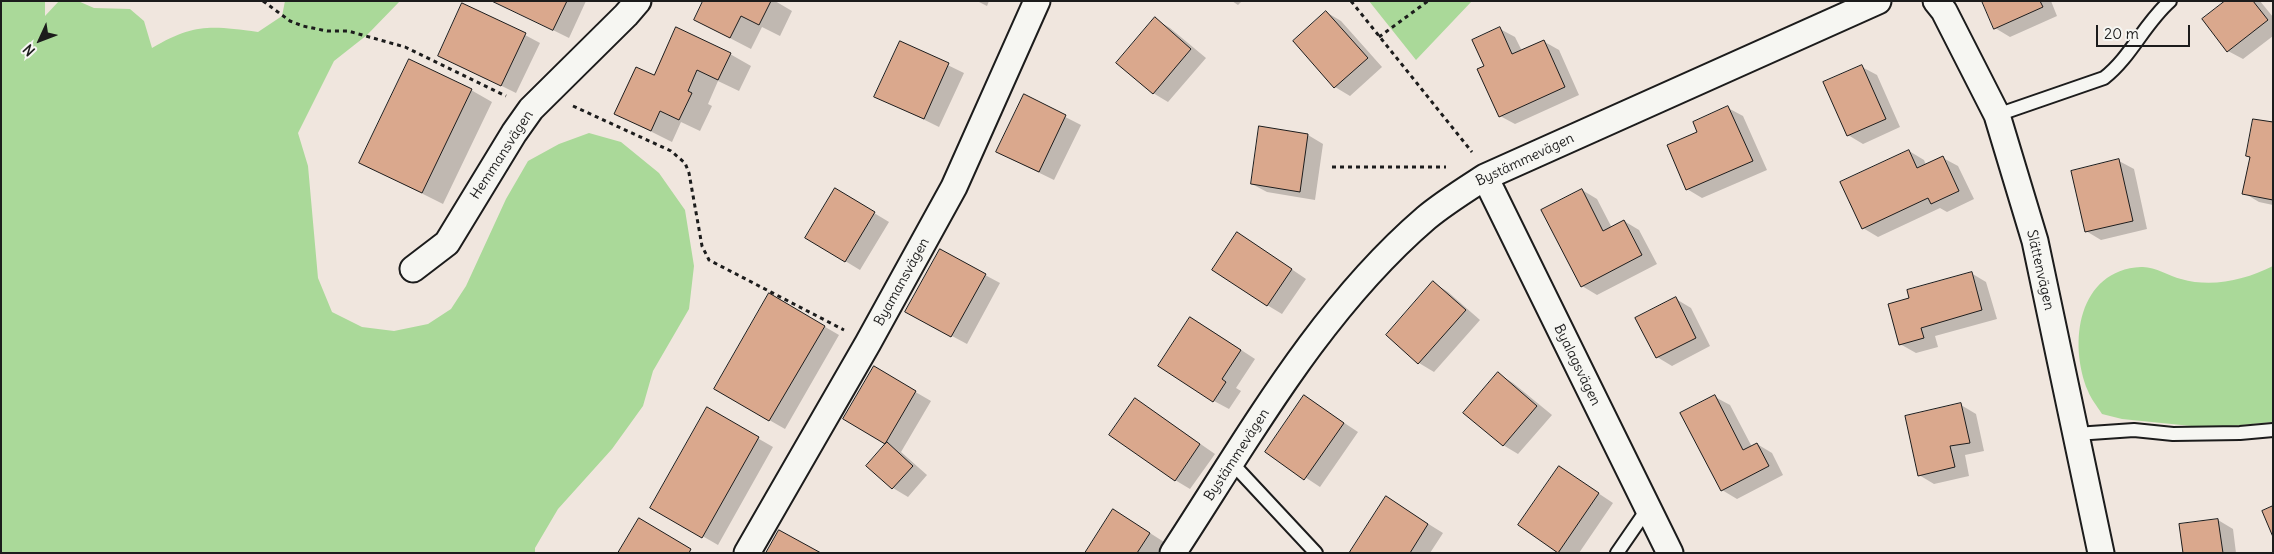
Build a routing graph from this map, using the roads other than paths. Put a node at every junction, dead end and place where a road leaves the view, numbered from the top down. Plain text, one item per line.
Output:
1 (638, 1) edge
2 (1037, 1) edge
3 (1878, 1) edge
4 (1936, 1) edge
5 (2170, 1) edge
6 (1997, 115) junction
7 (1483, 172) junction
8 (413, 268) dead end
9 (2273, 430) edge
10 (2076, 434) junction
11 (1232, 463) junction
12 (1648, 508) junction
13 (747, 553) edge
14 (1173, 553) edge
15 (1316, 553) edge
16 (1617, 553) edge
17 (1670, 553) edge
18 (2101, 553) edge

1 - 8 street, Hemmansvägen
2 - 13 street, Byamansvägen
3 - 7 street, Bystämmevägen
4 - 6 street, Slättenvägen
5 - 6 lane
6 - 10 street, Slättenvägen
7 - 11 street, Bystämmevägen
7 - 12 street, Byalagsvägen
9 - 10 lane
10 - 18 street, Slättenvägen
11 - 14 street, Bystämmevägen
11 - 15 lane
12 - 16 lane
12 - 17 street, Byalagsvägen

